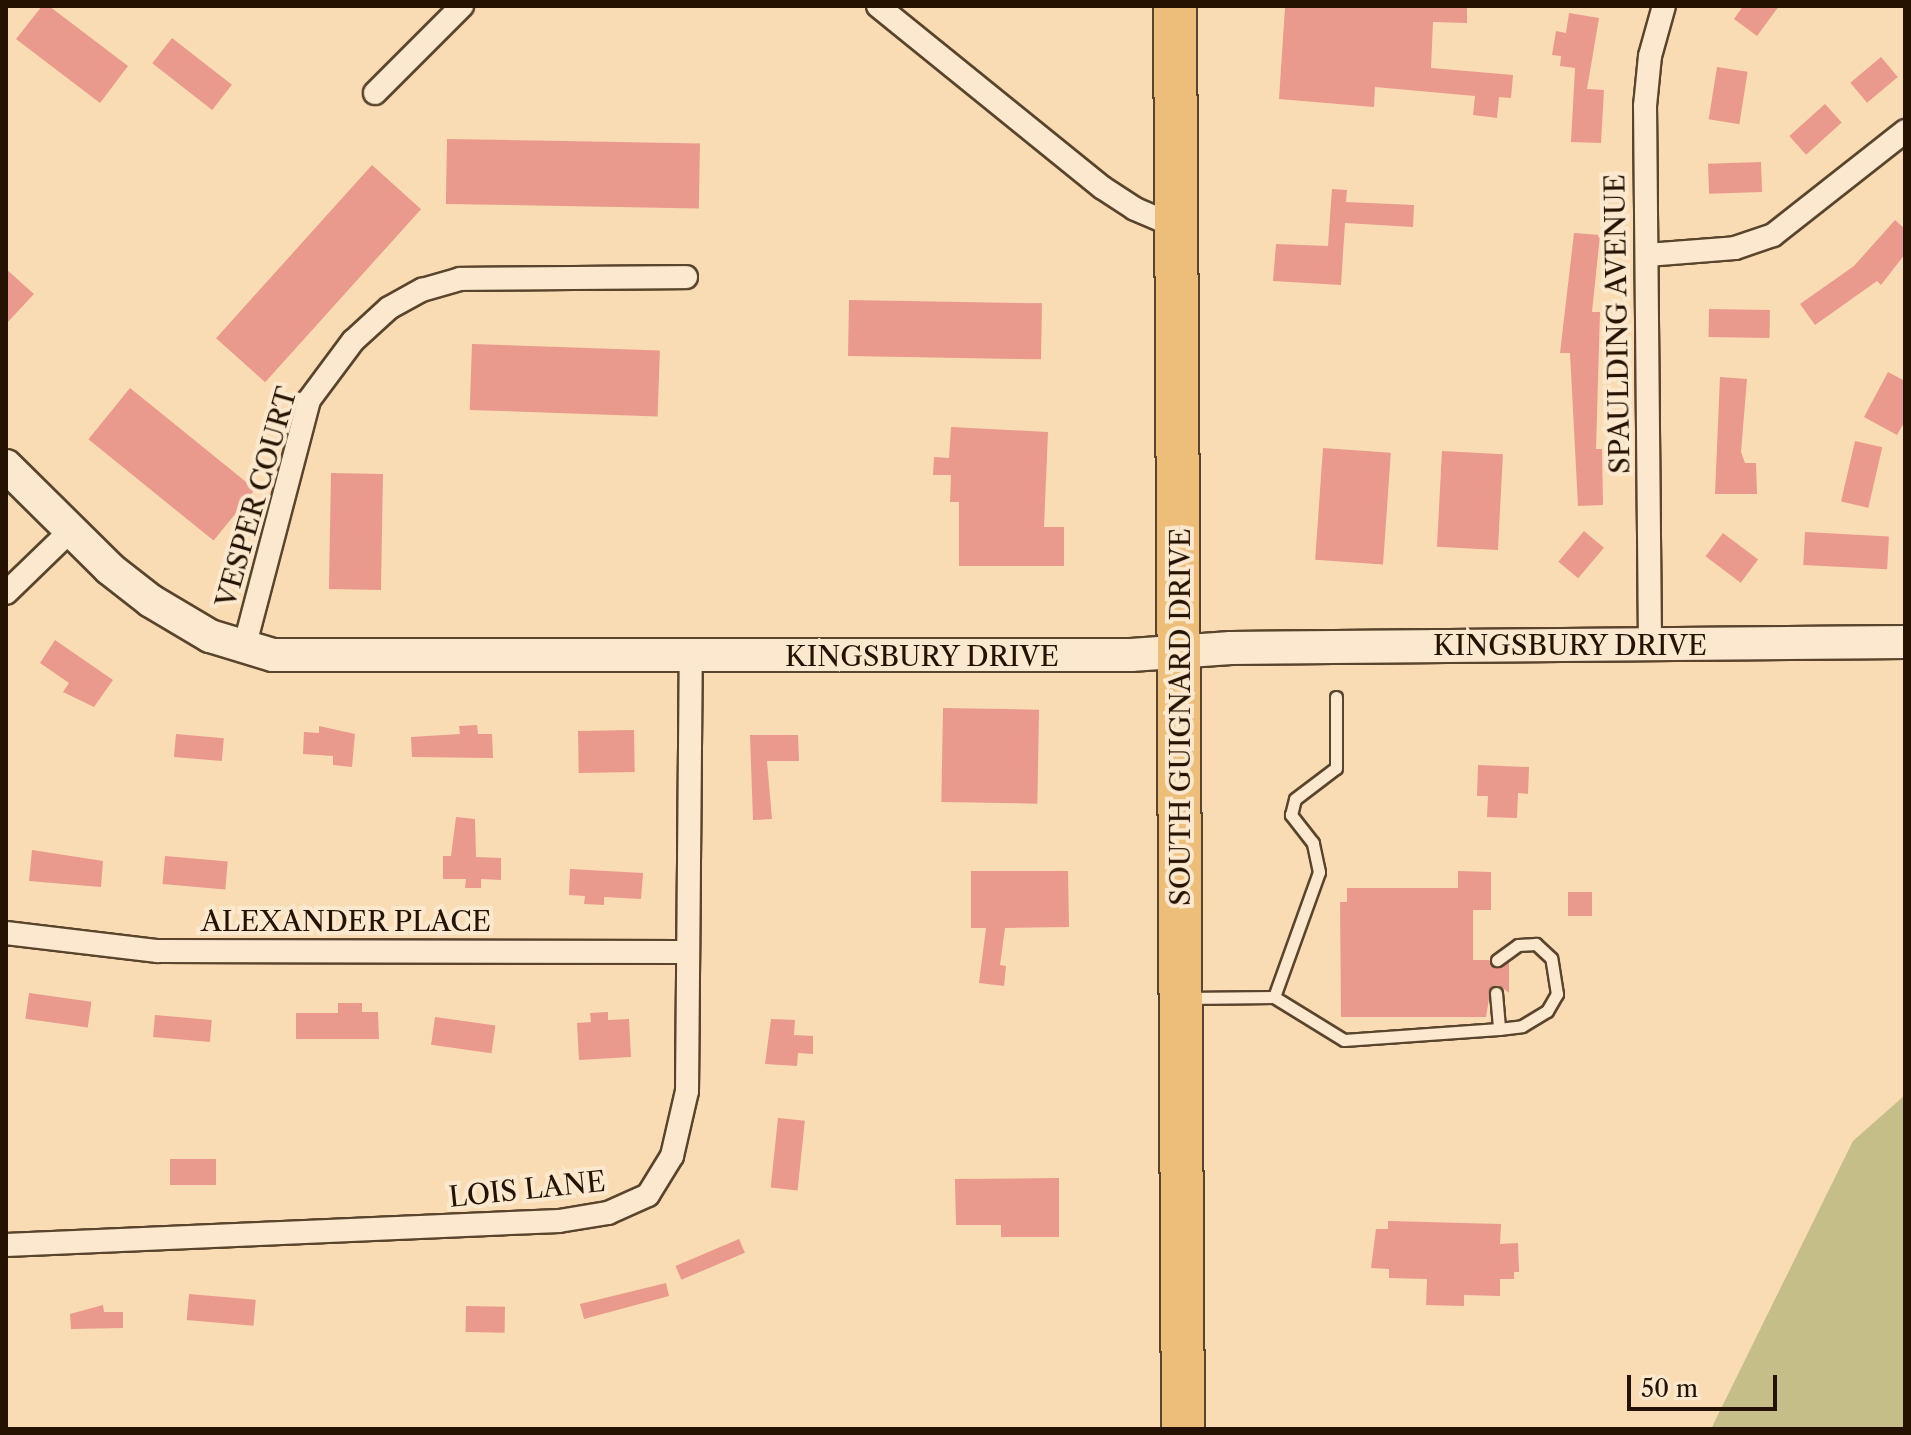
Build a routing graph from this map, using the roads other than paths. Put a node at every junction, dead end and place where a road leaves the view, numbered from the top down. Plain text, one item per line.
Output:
1 (462, 6) edge
2 (878, 6) edge
3 (1175, 6) edge
4 (1664, 6) edge
5 (375, 93) dead end
6 (1905, 131) edge
7 (1175, 226) junction
8 (1647, 255) junction
9 (686, 277) dead end
10 (6, 466) edge
11 (70, 531) junction
12 (6, 593) edge
13 (1905, 642) edge
14 (1650, 644) junction
15 (244, 648) junction
16 (1180, 652) junction
17 (691, 657) junction
18 (1336, 697) dead end
19 (6, 933) edge
20 (688, 952) junction
21 (1497, 960) dead end
22 (1496, 993) dead end
23 (1274, 997) junction
24 (1182, 998) junction
25 (1499, 1029) junction
26 (6, 1245) edge
27 (1183, 1429) edge

1 - 5 street
2 - 7 street
3 - 7 highway, SOUTH GUIGNARD DRIVE
4 - 8 street, SPAULDING AVENUE
6 - 8 street
7 - 16 highway, SOUTH GUIGNARD DRIVE
8 - 14 street, SPAULDING AVENUE
9 - 15 street, VESPER COURT
10 - 11 street, KINGSBURY DRIVE
11 - 12 street
11 - 15 street, KINGSBURY DRIVE
13 - 14 street, KINGSBURY DRIVE
14 - 16 street, KINGSBURY DRIVE
15 - 17 street, KINGSBURY DRIVE
16 - 17 street, KINGSBURY DRIVE
16 - 24 highway, SOUTH GUIGNARD DRIVE
17 - 20 street, LOIS LANE
18 - 23 lane
19 - 20 street, ALEXANDER PLACE
20 - 26 street, LOIS LANE
21 - 25 lane
22 - 25 lane
23 - 24 lane
23 - 25 lane
24 - 27 highway, SOUTH GUIGNARD DRIVE

